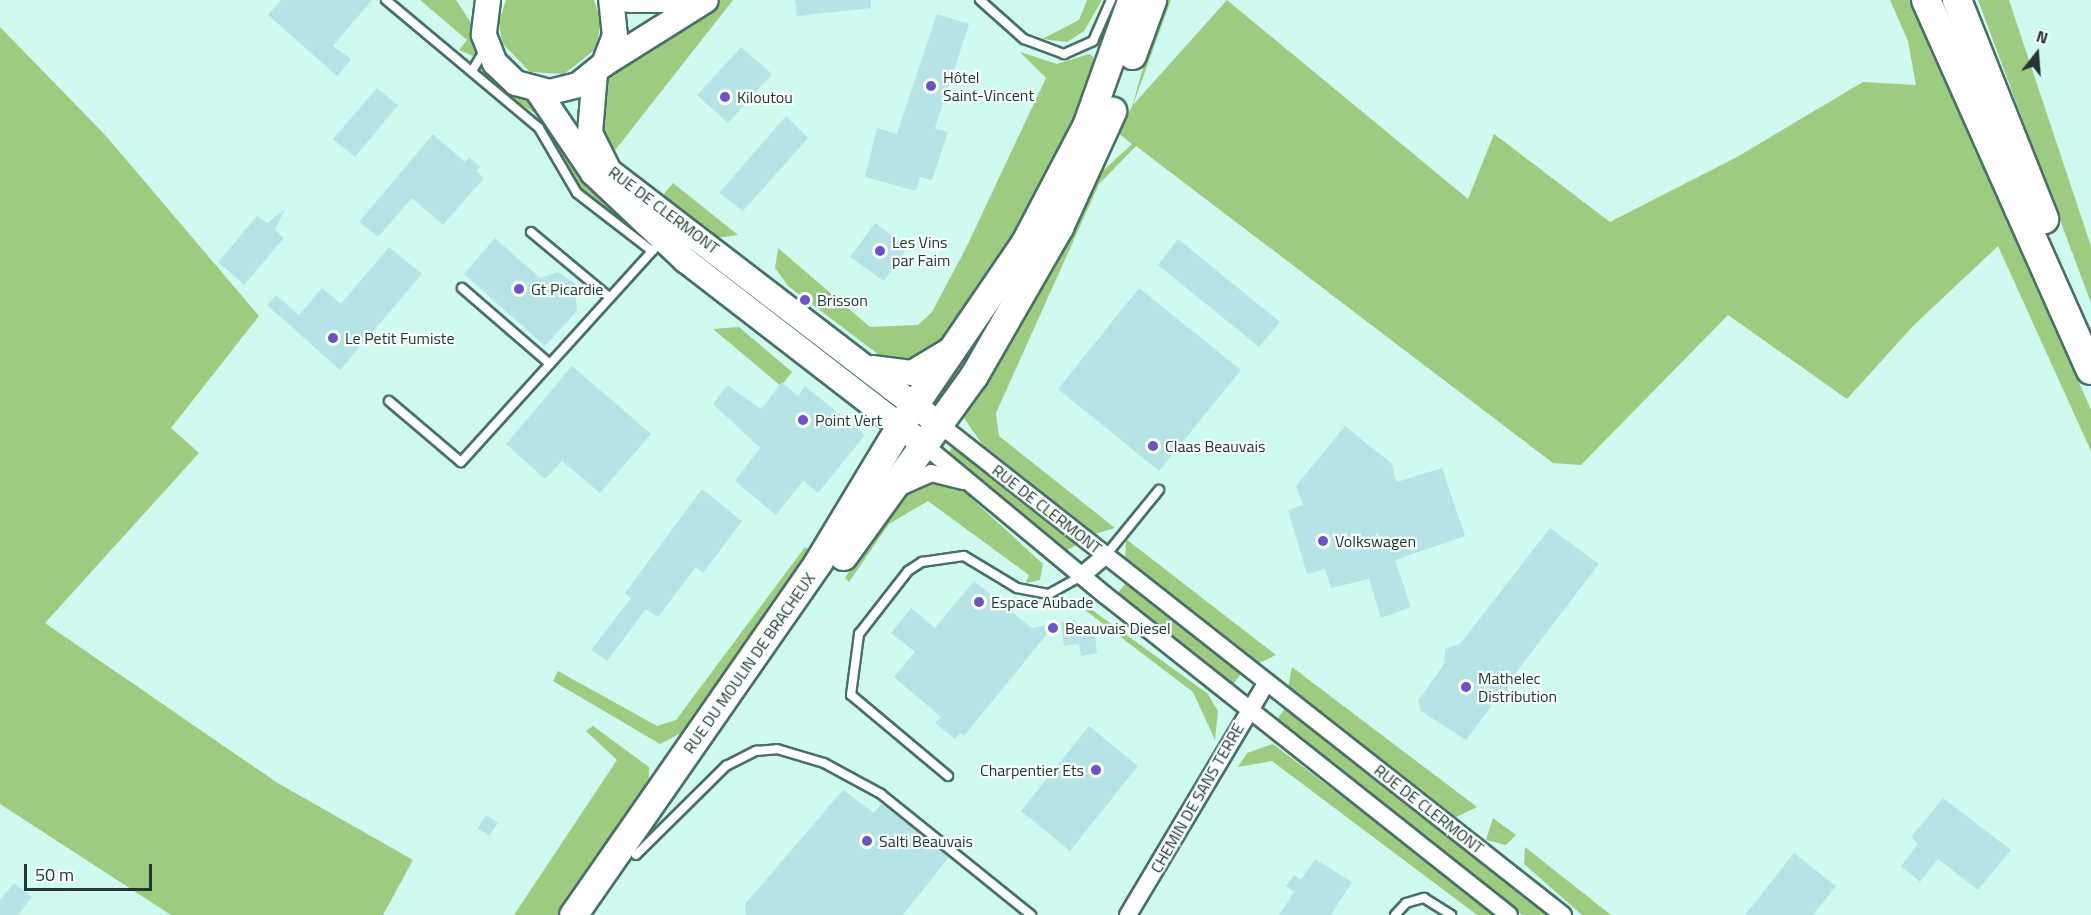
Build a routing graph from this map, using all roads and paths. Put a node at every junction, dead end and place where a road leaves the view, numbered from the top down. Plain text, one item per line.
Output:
1 (386, 0) edge
2 (466, 0) edge
3 (488, 0) edge
4 (611, 0) edge
5 (629, 0) edge
6 (672, 0) edge
7 (706, 0) edge
8 (980, 0) edge
9 (1111, 0) edge
10 (1117, 0) edge
11 (1131, 0) edge
12 (1146, 0) edge
13 (1152, 0) edge
14 (1926, 0) edge
15 (1957, 0) edge
16 (484, 35) junction
17 (1132, 55) junction
18 (599, 69) junction
19 (472, 71) junction
20 (498, 81) junction
21 (537, 90) junction
22 (1053, 195) junction
23 (531, 232) dead end
24 (658, 245) junction
25 (752, 276) junction
26 (462, 288) dead end
27 (722, 290) junction
28 (609, 297) junction
29 (2091, 335) edge
30 (956, 344) junction
31 (550, 363) junction
32 (866, 366) junction
33 (2091, 370) edge
34 (389, 401) dead end
35 (915, 404) junction
36 (898, 429) junction
37 (931, 434) junction
38 (975, 488) junction
39 (1159, 490) dead end
40 (878, 507) junction
41 (1106, 555) junction
42 (1082, 576) junction
43 (1268, 682) junction
44 (1249, 710) junction
45 (948, 776) dead end
46 (636, 855) junction
47 (573, 915) edge
48 (594, 915) edge
49 (1031, 915) edge
50 (1128, 915) edge
51 (1395, 915) edge
52 (1451, 915) edge
53 (1509, 915) edge
54 (1563, 915) edge

1 - 19 lane
2 - 16 main road
3 - 16 main road
4 - 18 main road, RUE DE CLERMONT
5 - 6 main road
7 - 18 main road
8 - 9 lane
10 - 22 main road
11 - 22 main road
12 - 17 main road
13 - 17 main road
14 - 33 highway
15 - 29 highway
16 - 19 lane
16 - 20 main road
17 - 37 main road, RUE DU MOULIN DE BRACHEUX
18 - 21 main road
18 - 25 main road, RUE DE CLERMONT
19 - 20 lane
20 - 21 main road
20 - 24 lane
21 - 24 main road, RUE DE CLERMONT
22 - 30 main road, RUE DU MOULIN DE BRACHEUX
23 - 28 lane
24 - 27 main road, RUE DE CLERMONT
24 - 28 lane
25 - 27 lane
25 - 32 main road, RUE DE CLERMONT
26 - 31 lane
27 - 36 main road, RUE DE CLERMONT
28 - 31 lane
30 - 32 main road
30 - 35 main road, RUE DU MOULIN DE BRACHEUX
31 - 34 lane
32 - 35 main road, RUE DE CLERMONT
35 - 36 main road, RUE DU MOULIN DE BRACHEUX
35 - 37 main road, RUE DE CLERMONT
36 - 37 main road, RUE DE CLERMONT
36 - 47 main road, RUE DU MOULIN DE BRACHEUX
37 - 38 street, RUE DE CLERMONT
37 - 40 main road, RUE DU MOULIN DE BRACHEUX
37 - 41 street, RUE DE CLERMONT
38 - 40 street
38 - 42 street, RUE DE CLERMONT
39 - 41 lane
40 - 46 main road, RUE DU MOULIN DE BRACHEUX
41 - 42 street
41 - 43 street, RUE DE CLERMONT
42 - 44 street, RUE DE CLERMONT
42 - 45 lane
43 - 44 street, CHEMIN DE SANS TERRE
43 - 54 street, RUE DE CLERMONT
44 - 50 street, CHEMIN DE SANS TERRE
44 - 53 street, RUE DE CLERMONT
46 - 48 main road, RUE DU MOULIN DE BRACHEUX
46 - 49 lane
51 - 52 lane

